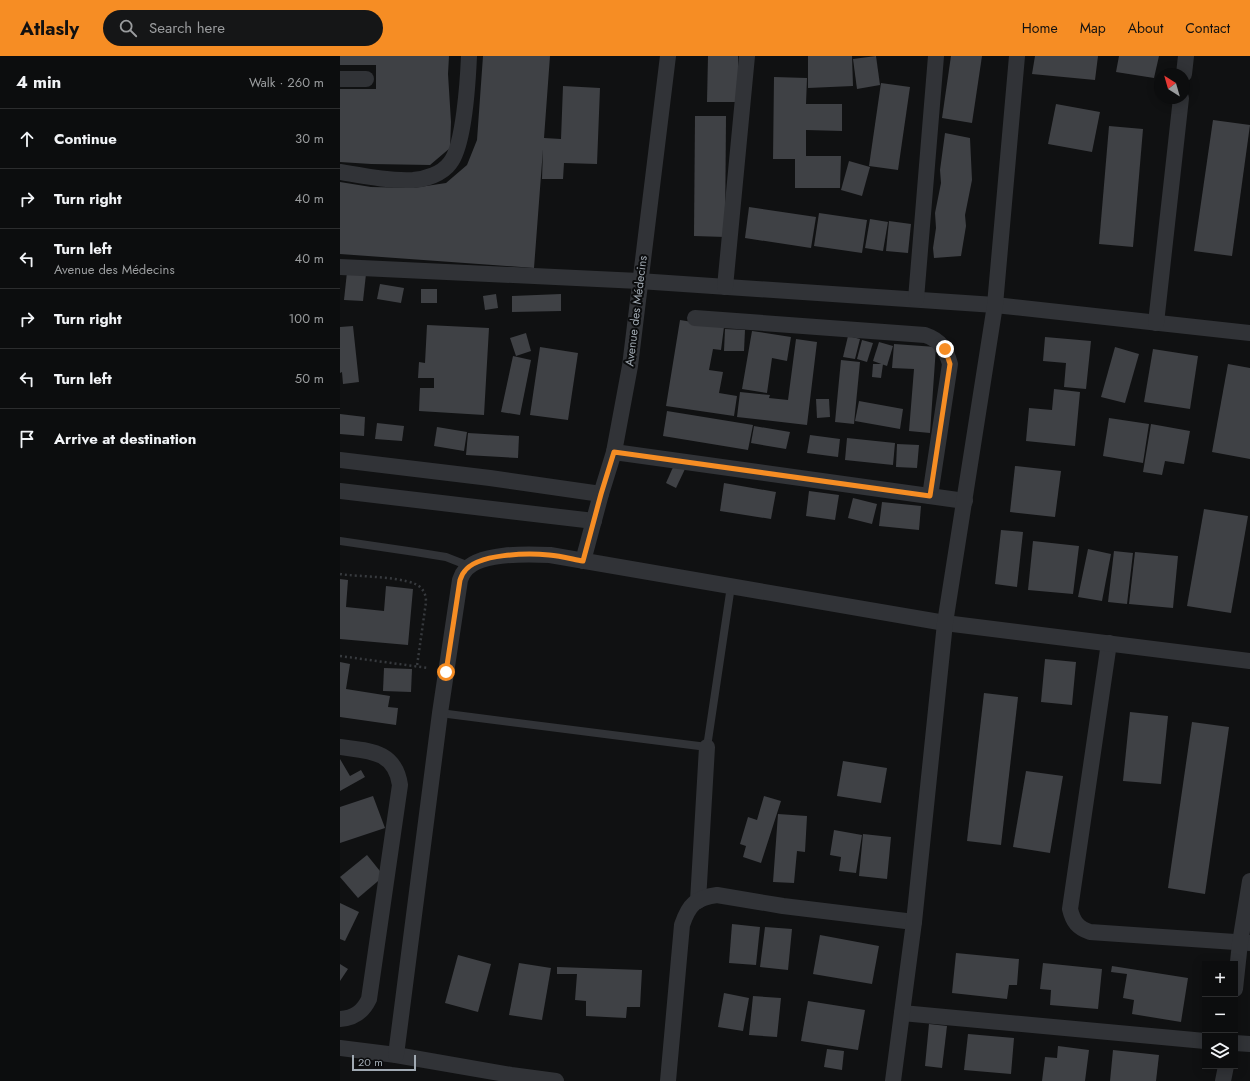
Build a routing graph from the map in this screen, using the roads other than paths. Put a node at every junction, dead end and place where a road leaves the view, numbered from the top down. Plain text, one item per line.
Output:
1 (469, 56) edge
2 (668, 56) edge
3 (747, 56) edge
4 (936, 56) edge
5 (1017, 56) edge
6 (1186, 56) edge
7 (1185, 68) edge
8 (340, 79) edge
9 (366, 79) dead end
10 (1180, 104) edge
11 (340, 172) edge
12 (340, 268) edge
13 (639, 282) junction
14 (725, 287) junction
15 (916, 300) junction
16 (995, 305) junction
17 (695, 318) dead end
18 (1156, 323) junction
19 (1250, 333) edge
20 (614, 452) junction
21 (340, 460) edge
22 (340, 491) edge
23 (601, 494) junction
24 (930, 496) junction
25 (965, 501) junction
26 (594, 521) junction
27 (340, 541) edge
28 (583, 561) junction
29 (469, 566) junction
30 (731, 586) junction
31 (945, 623) junction
32 (1109, 643) junction
33 (1250, 661) edge
34 (440, 713) junction
35 (340, 747) edge
36 (707, 747) junction
37 (1250, 881) edge
38 (698, 901) junction
39 (914, 922) junction
40 (1245, 943) edge
41 (1238, 975) edge
42 (902, 1013) junction
43 (340, 1019) edge
44 (1202, 1040) edge
45 (1238, 1043) edge
46 (1250, 1044) edge
47 (340, 1048) edge
48 (396, 1055) junction
49 (1225, 1069) edge
50 (510, 1078) edge
51 (556, 1081) edge
52 (668, 1081) edge
53 (894, 1081) edge
54 (1223, 1081) edge

1 - 11 street
2 - 13 street, Avenue des Médecins
3 - 14 street
4 - 15 street
5 - 16 street
6 - 7 street
8 - 9 street
10 - 18 street
12 - 13 street
13 - 14 street
13 - 20 street, Avenue des Médecins
14 - 15 street
15 - 16 street
16 - 18 street
16 - 25 street
17 - 24 street
18 - 19 street
20 - 23 street, Avenue des Médecins
20 - 24 street
21 - 23 street
22 - 26 street
23 - 26 street, Avenue des Médecins
24 - 25 street
25 - 31 street
26 - 28 street, Avenue des Médecins
27 - 29 lane
28 - 29 street
28 - 30 street
29 - 34 street
30 - 31 street
30 - 36 lane
31 - 32 street
31 - 39 street
32 - 33 street
32 - 40 street
34 - 36 lane
34 - 48 street
35 - 43 street
36 - 38 street
37 - 40 street
38 - 39 street
38 - 52 street
39 - 42 street
40 - 41 street
42 - 44 street
42 - 53 street
45 - 46 street
47 - 48 street
48 - 50 street
49 - 54 street
50 - 51 street

